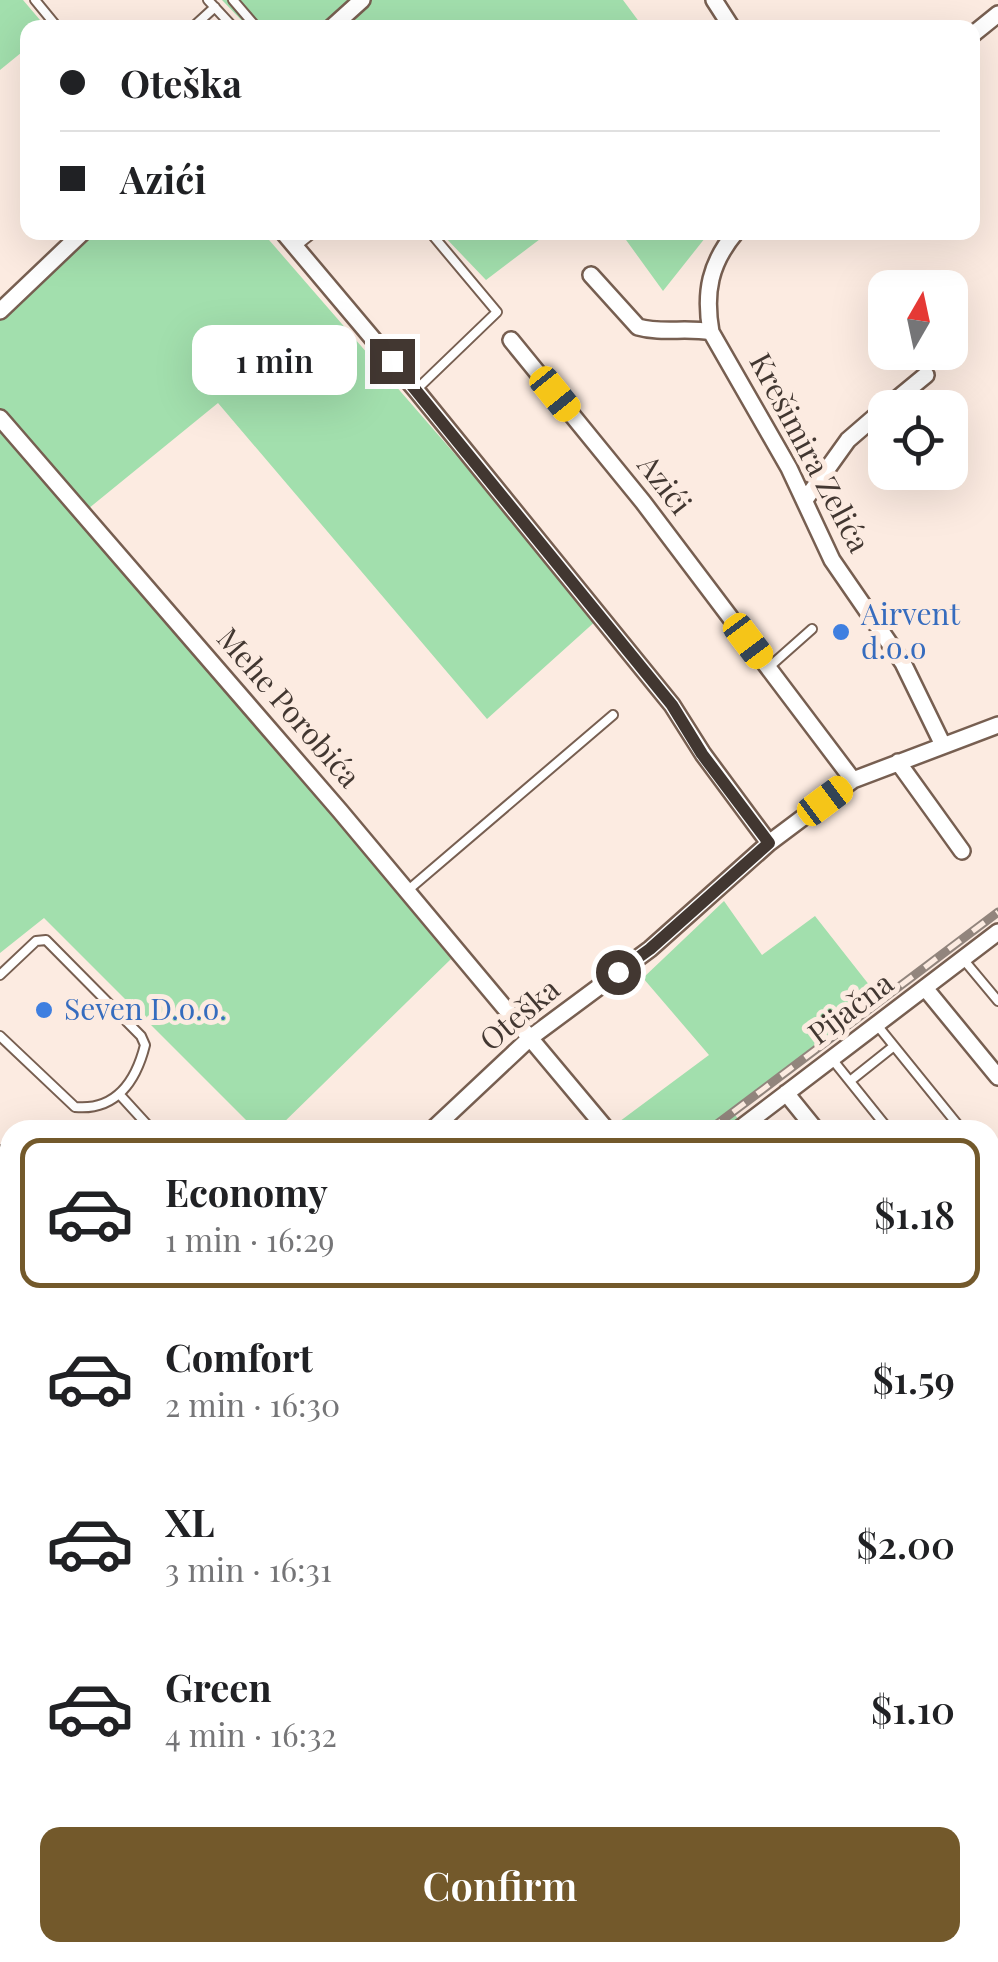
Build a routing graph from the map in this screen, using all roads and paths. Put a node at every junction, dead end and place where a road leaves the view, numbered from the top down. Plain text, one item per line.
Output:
1 (35, 0) edge
2 (232, 0) edge
3 (362, 0) edge
4 (51, 20) edge
5 (251, 20) edge
6 (340, 20) edge
7 (74, 240) edge
8 (288, 240) edge
9 (304, 240) edge
10 (437, 240) edge
11 (730, 240) edge
12 (295, 248) junction
13 (592, 275) dead end
14 (0, 310) edge
15 (711, 332) junction
16 (511, 340) dead end
17 (926, 375) dead end
18 (416, 390) junction
19 (908, 390) edge
20 (0, 418) edge
21 (868, 423) edge
22 (805, 500) junction
23 (812, 629) dead end
24 (768, 668) junction
25 (614, 715) dead end
26 (998, 725) edge
27 (943, 745) junction
28 (898, 762) junction
29 (853, 780) junction
30 (769, 843) junction
31 (962, 851) dead end
32 (407, 891) junction
33 (998, 932) edge
34 (963, 959) junction
35 (0, 975) edge
36 (925, 988) junction
37 (998, 1001) edge
38 (877, 1025) junction
39 (0, 1036) edge
40 (530, 1038) junction
41 (894, 1046) junction
42 (832, 1059) junction
43 (998, 1077) edge
44 (850, 1081) junction
45 (786, 1094) junction
46 (120, 1095) junction
47 (143, 1120) edge
48 (443, 1120) edge
49 (599, 1120) edge
50 (751, 1120) edge
51 (808, 1120) edge
52 (880, 1120) edge
53 (954, 1120) edge

1 - 4 lane
2 - 5 lane
3 - 6 street
7 - 14 street
8 - 12 street
9 - 12 lane
10 - 18 lane
11 - 15 street, Krešimira Zelića
12 - 18 street
13 - 15 street
15 - 22 street, Krešimira Zelića
16 - 24 street, Azići
17 - 19 street
18 - 30 street
20 - 32 street, Mehe Porobića
21 - 22 street
22 - 27 street, Krešimira Zelića
23 - 24 lane
24 - 29 street, Azići
25 - 32 lane
26 - 27 street, Oteška
27 - 28 street, Oteška
28 - 29 street, Oteška
28 - 31 street
29 - 30 street, Oteška
30 - 40 street, Oteška
32 - 40 street, Mehe Porobića
33 - 34 street, Pijačna
34 - 36 street, Pijačna
34 - 37 lane
35 - 46 lane
36 - 38 street, Pijačna
36 - 43 street
38 - 41 lane
38 - 42 street, Pijačna
39 - 46 lane
40 - 48 street, Oteška
40 - 49 street
41 - 44 lane
41 - 53 lane
42 - 44 lane
42 - 45 street, Pijačna
44 - 52 lane
45 - 50 street, Pijačna
45 - 51 street
46 - 47 lane

